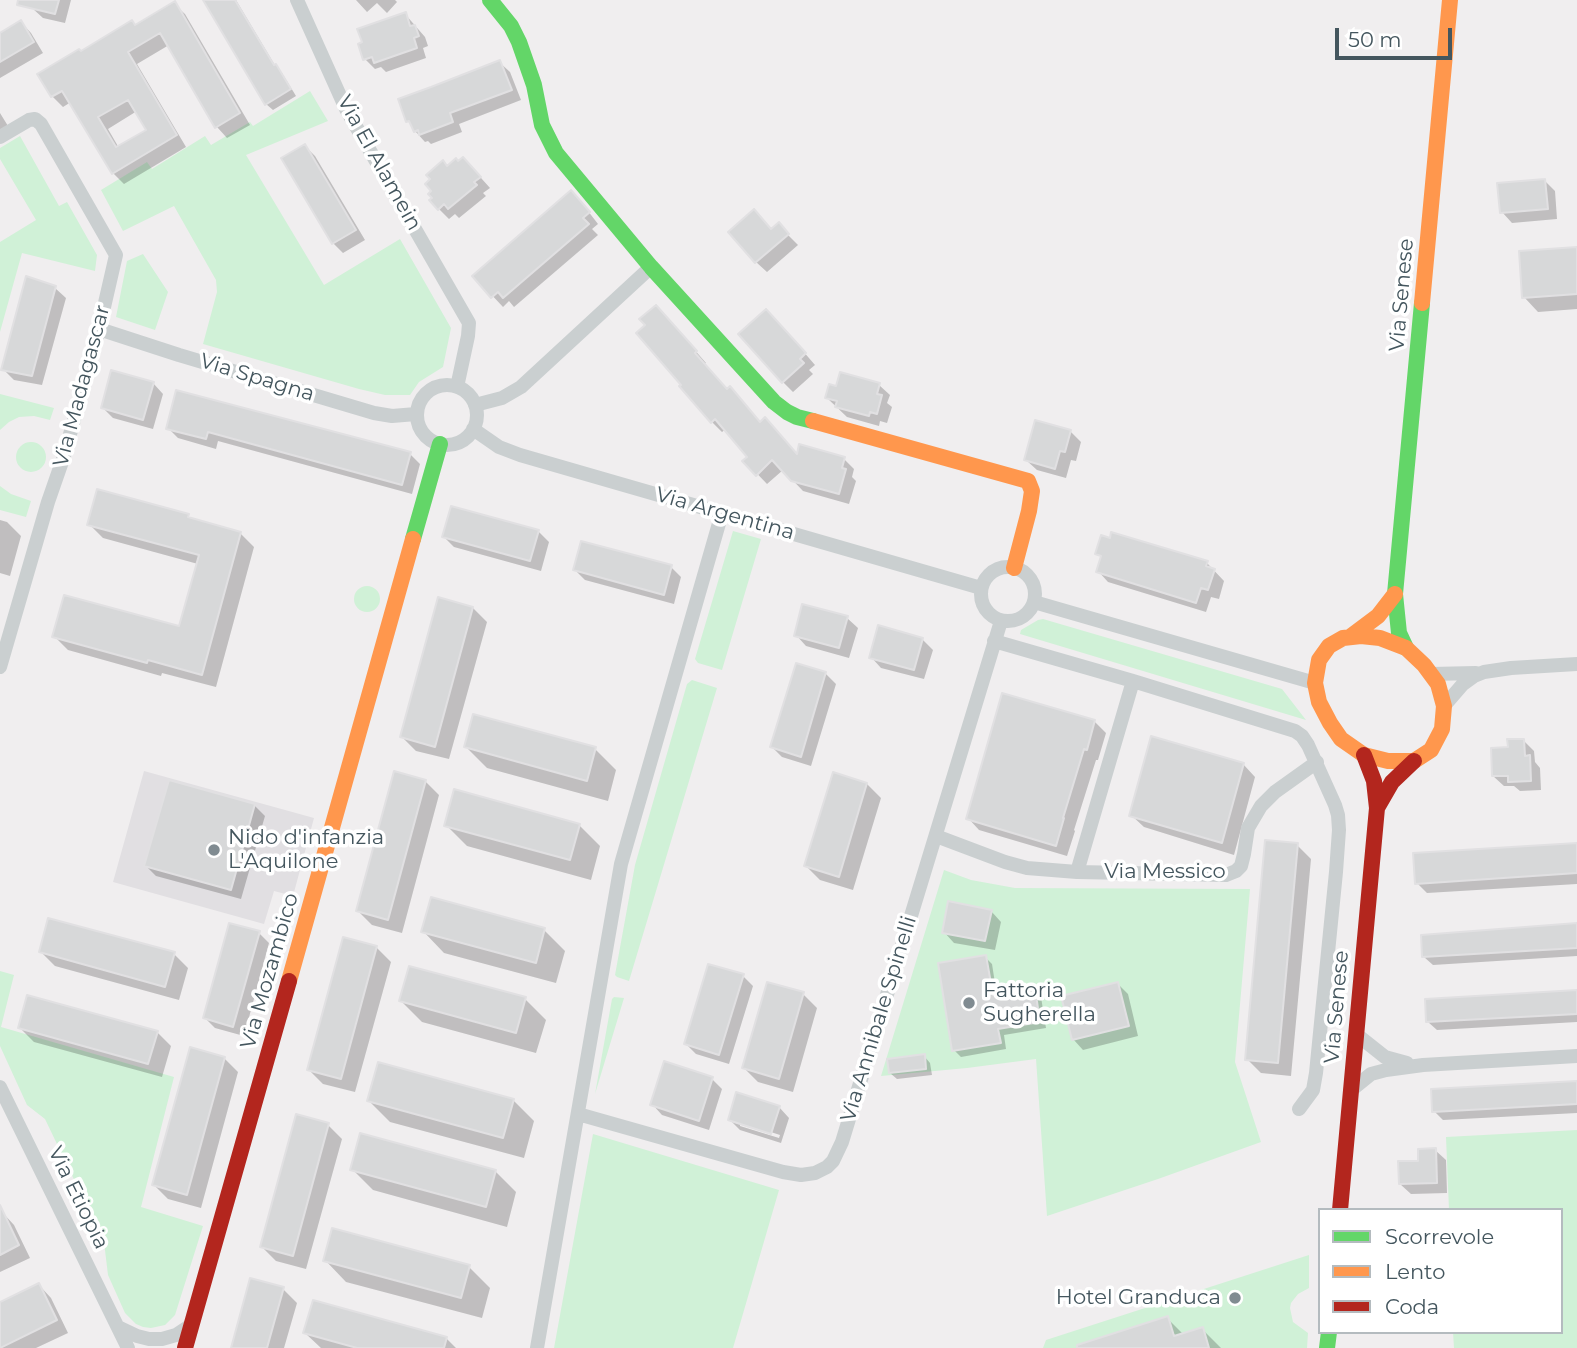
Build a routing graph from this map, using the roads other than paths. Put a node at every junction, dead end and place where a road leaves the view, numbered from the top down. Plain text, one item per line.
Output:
1 (297, 0) edge
2 (490, 0) edge
3 (1450, 0) edge
4 (0, 136) edge
5 (651, 267) junction
6 (99, 330) junction
7 (457, 387) junction
8 (475, 405) junction
9 (416, 414) junction
10 (473, 429) junction
11 (440, 444) junction
12 (722, 513) junction
13 (1014, 568) junction
14 (981, 588) junction
15 (1395, 594) junction
16 (1034, 602) junction
17 (1000, 621) junction
18 (1349, 637) junction
19 (994, 641) junction
20 (1406, 648) junction
21 (1577, 664) edge
22 (0, 667) edge
23 (1484, 672) junction
24 (1431, 674) junction
25 (1133, 681) junction
26 (1315, 683) junction
27 (1444, 706) junction
28 (1364, 755) junction
29 (1414, 761) junction
30 (1317, 762) junction
31 (1377, 808) junction
32 (936, 836) junction
33 (1077, 872) junction
34 (1356, 1034) junction
35 (1577, 1056) edge
36 (1423, 1065) junction
37 (0, 1087) edge
38 (1350, 1091) junction
39 (1299, 1109) dead end
40 (578, 1114) junction
41 (1340, 1208) edge
42 (191, 1325) junction
43 (118, 1327) junction
44 (128, 1348) edge
45 (144, 1348) edge
46 (184, 1348) edge
47 (537, 1348) edge

1 - 7 street, Via El Alamein
2 - 5 street
3 - 15 street, Via Senese
4 - 6 street, Via Madagascar
5 - 8 street
5 - 13 street
6 - 9 street, Via Spagna
6 - 22 street, Via Madagascar
7 - 8 street
7 - 9 street
8 - 10 street
9 - 11 street
10 - 11 street
10 - 12 street, Via Argentina
11 - 42 street, Via Mozambico
12 - 14 street, Via Argentina
12 - 40 street
13 - 14 street
13 - 16 street
14 - 17 street
15 - 18 street
15 - 20 street, Via Senese
16 - 17 street
16 - 26 street
17 - 19 street, Via Annibale Spinelli
18 - 20 street
18 - 26 street
19 - 25 street
19 - 32 street, Via Annibale Spinelli
20 - 24 street
21 - 23 street
23 - 24 street
23 - 27 street
24 - 27 street
25 - 30 street
25 - 33 street, Via Messico
26 - 28 street
27 - 29 street
28 - 29 street
28 - 31 street, Via Senese
29 - 31 street, Via Senese
30 - 33 street, Via Messico
30 - 39 street
31 - 34 street, Via Senese
32 - 33 street, Via Messico
32 - 40 street, Via Annibale Spinelli
34 - 36 street
34 - 38 street, Via Senese
35 - 36 street
36 - 38 street
37 - 43 street, Via Etiopia
38 - 41 street, Via Senese
40 - 47 street
42 - 43 street
42 - 46 street, Via Mozambico
43 - 44 street, Via Etiopia
43 - 45 street, Via Etiopia

